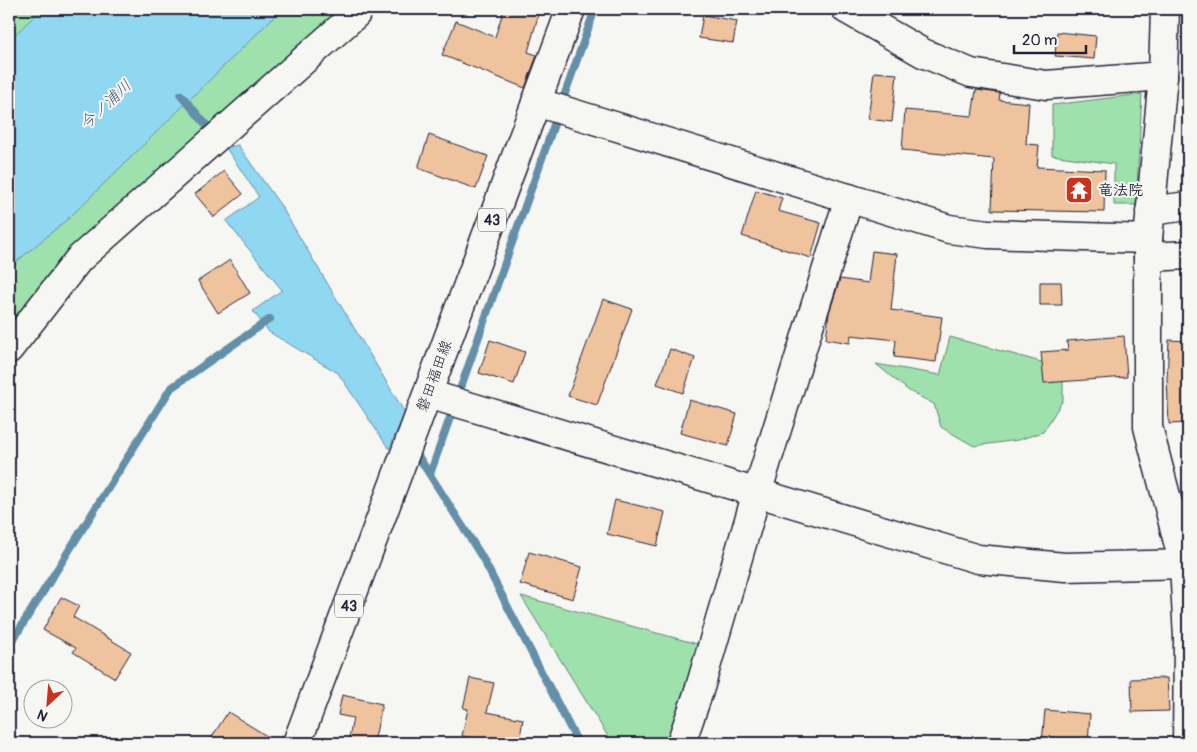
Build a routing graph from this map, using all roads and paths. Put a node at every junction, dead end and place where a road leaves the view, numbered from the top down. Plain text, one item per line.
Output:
1 (358, 9) edge
2 (570, 9) edge
3 (846, 9) edge
4 (1165, 9) edge
5 (1163, 76) junction
6 (536, 102) junction
7 (849, 198) junction
8 (1188, 206) edge
9 (1150, 211) junction
10 (1148, 248) junction
11 (1188, 255) edge
12 (9, 349) edge
13 (428, 394) junction
14 (758, 493) junction
15 (1186, 565) edge
16 (297, 743) edge
17 (681, 743) edge
18 (1188, 743) edge

1 - 12 street
2 - 6 street, 磐田福田線 / 43
3 - 5 street
4 - 5 street
5 - 9 street
6 - 7 street
6 - 13 street, 磐田福田線 / 43
7 - 10 street
7 - 14 street
8 - 9 street
9 - 10 street
10 - 11 street
10 - 15 street
13 - 14 street
13 - 16 street, 磐田福田線 / 43
14 - 15 street
14 - 17 street
15 - 18 street

